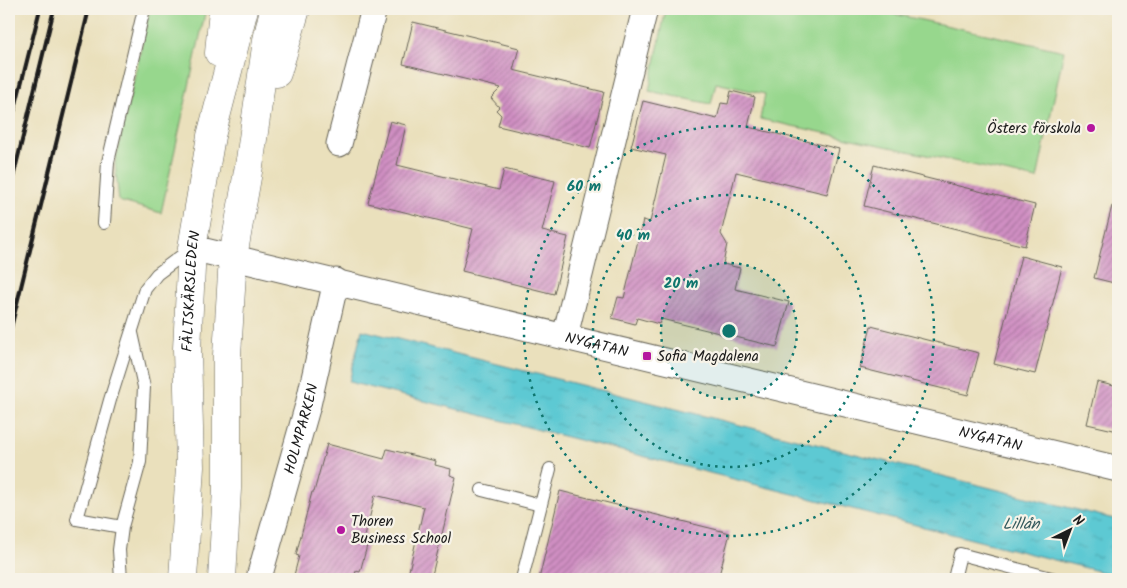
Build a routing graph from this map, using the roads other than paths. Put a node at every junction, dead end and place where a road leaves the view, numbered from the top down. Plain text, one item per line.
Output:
1 (144, 9) edge
2 (223, 9) edge
3 (244, 9) edge
4 (274, 9) edge
5 (296, 9) edge
6 (374, 9) edge
7 (645, 9) edge
8 (211, 136) junction
9 (339, 144) dead end
10 (250, 160) junction
11 (104, 222) dead end
12 (192, 248) junction
13 (233, 257) junction
14 (336, 282) junction
15 (132, 333) junction
16 (564, 336) junction
17 (550, 469) dead end
18 (1118, 469) edge
19 (482, 490) dead end
20 (541, 506) junction
21 (122, 528) junction
22 (260, 574) dead end
23 (121, 579) edge
24 (183, 579) edge
25 (222, 579) edge
26 (522, 579) edge
27 (954, 579) edge
28 (1055, 579) edge

1 - 11 lane
2 - 8 main road
3 - 8 main road, FÄLTSKÄRSLEDEN
4 - 10 main road
5 - 10 main road
6 - 9 street
7 - 16 street
8 - 12 main road, FÄLTSKÄRSLEDEN
10 - 13 main road
12 - 13 street, NYGATAN
12 - 15 lane
12 - 24 main road, FÄLTSKÄRSLEDEN
13 - 14 street, NYGATAN
13 - 25 main road
14 - 16 street, NYGATAN
14 - 22 street, HOLMPARKEN
15 - 21 lane
15 - 21 lane
16 - 18 street, NYGATAN
17 - 20 lane
19 - 20 lane
20 - 26 lane
21 - 23 lane
27 - 28 lane

